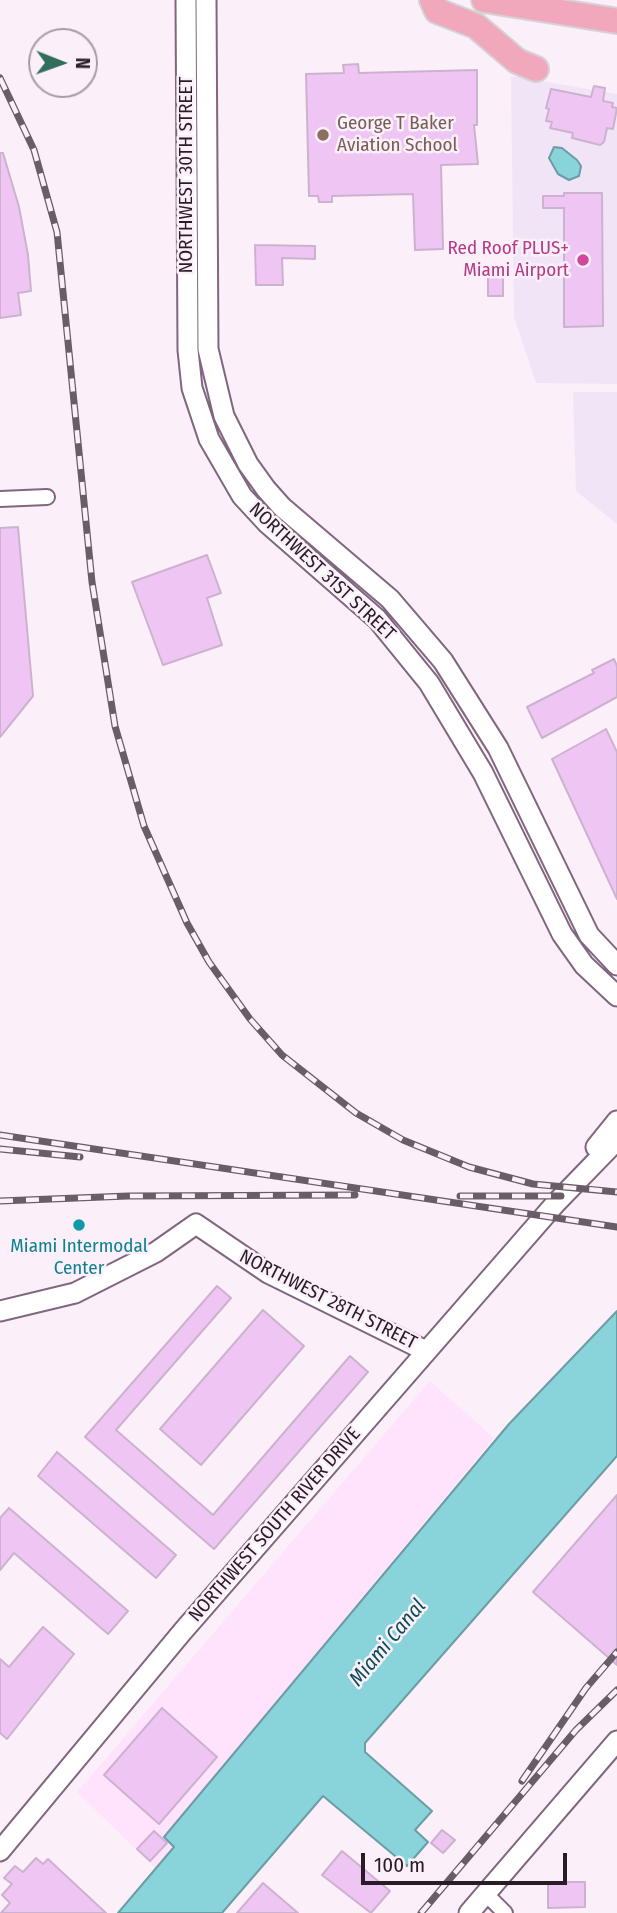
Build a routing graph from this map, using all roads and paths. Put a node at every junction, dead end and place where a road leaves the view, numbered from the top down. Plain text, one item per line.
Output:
1 (186, 0) edge
2 (206, 0) edge
3 (432, 0) edge
4 (484, 0) edge
5 (617, 21) edge
6 (536, 69) dead end
7 (208, 349) joint
8 (188, 350) joint
9 (47, 497) dead end
10 (0, 499) edge
11 (558, 872) junction
12 (536, 883) junction
13 (617, 965) edge
14 (617, 996) edge
15 (617, 1121) edge
16 (617, 1140) edge
17 (555, 1204) junction
18 (0, 1311) edge
19 (426, 1351) junction
20 (617, 1741) edge
21 (0, 1852) edge
22 (486, 1894) junction
23 (469, 1913) edge
24 (505, 1913) edge

1 - 8 street, NORTHWEST 30TH STREET
2 - 7 street, NORTHWEST 30TH STREET
3 - 6 highway
4 - 5 highway
7 - 11 street, NORTHWEST 31ST STREET
8 - 12 street, NORTHWEST 31ST STREET
9 - 10 street
11 - 12 street
11 - 13 street, NORTHWEST 31ST STREET
12 - 14 street, NORTHWEST 31ST STREET
15 - 17 street, NORTHWEST SOUTH RIVER DRIVE
16 - 17 street, NORTHWEST SOUTH RIVER DRIVE
17 - 19 street, NORTHWEST SOUTH RIVER DRIVE
18 - 19 street, NORTHWEST 28TH STREET
19 - 21 street, NORTHWEST SOUTH RIVER DRIVE
20 - 22 street
22 - 23 street
22 - 24 street

